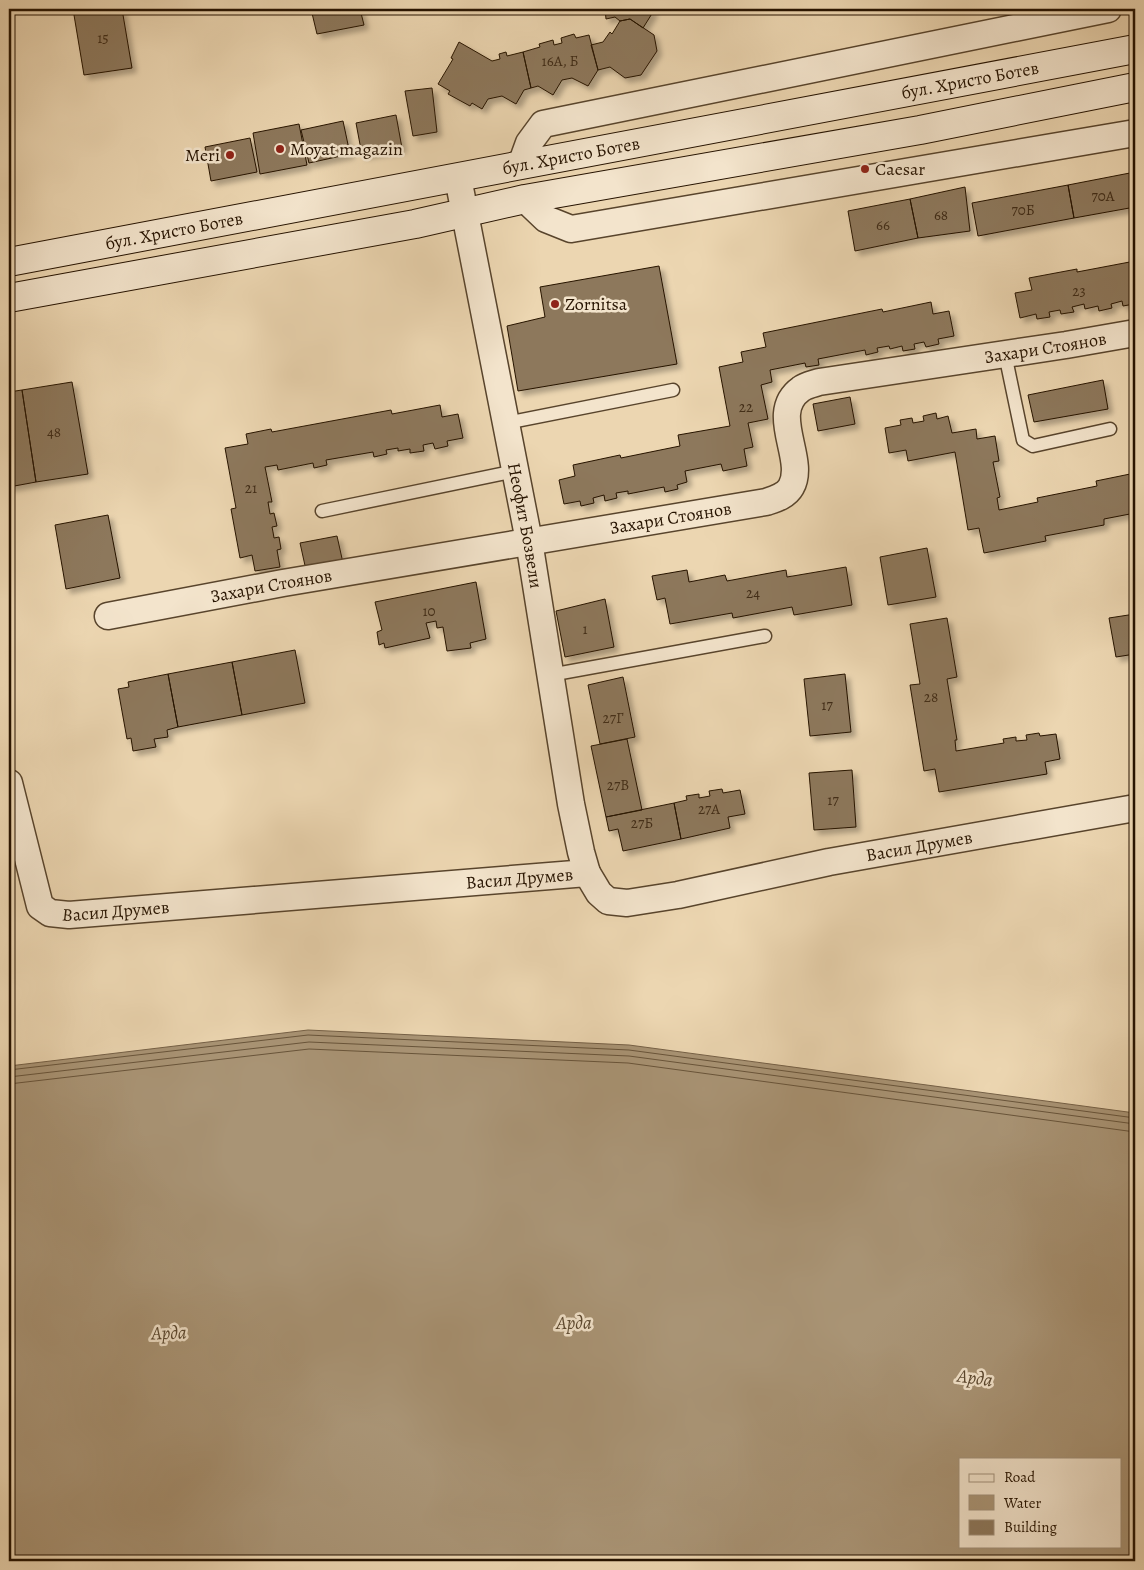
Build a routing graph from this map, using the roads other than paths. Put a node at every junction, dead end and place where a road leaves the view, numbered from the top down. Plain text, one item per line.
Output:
1 (1108, 9) edge
2 (1135, 49) edge
3 (1135, 87) edge
4 (1135, 133) edge
5 (520, 165) junction
6 (458, 178) junction
7 (526, 199) junction
8 (464, 213) junction
9 (9, 262) edge
10 (9, 298) edge
11 (1135, 333) edge
12 (1005, 354) junction
13 (673, 390) dead end
14 (506, 423) junction
15 (1110, 429) dead end
16 (515, 471) junction
17 (322, 511) dead end
18 (529, 541) junction
19 (108, 616) dead end
20 (765, 636) dead end
21 (550, 675) junction
22 (9, 783) edge
23 (1135, 808) edge
24 (587, 873) junction

1 - 5 street
2 - 5 main road, бул. Христо Ботев
3 - 7 main road, бул. Христо Ботев
4 - 7 street
5 - 6 main road, бул. Христо Ботев
6 - 8 street, Неофит Бозвели
6 - 9 main road, бул. Христо Ботев
7 - 8 main road, бул. Христо Ботев
8 - 10 main road, бул. Христо Ботев
8 - 14 street, Неофит Бозвели
11 - 12 street, Захари Стоянов
12 - 15 lane
12 - 18 street, Захари Стоянов
13 - 14 lane
14 - 16 street, Неофит Бозвели
16 - 17 lane
16 - 18 street, Неофит Бозвели
18 - 19 street, Захари Стоянов
18 - 21 street, Неофит Бозвели
20 - 21 lane
21 - 24 street, Неофит Бозвели
22 - 24 street, Васил Друмев
23 - 24 street, Васил Друмев

